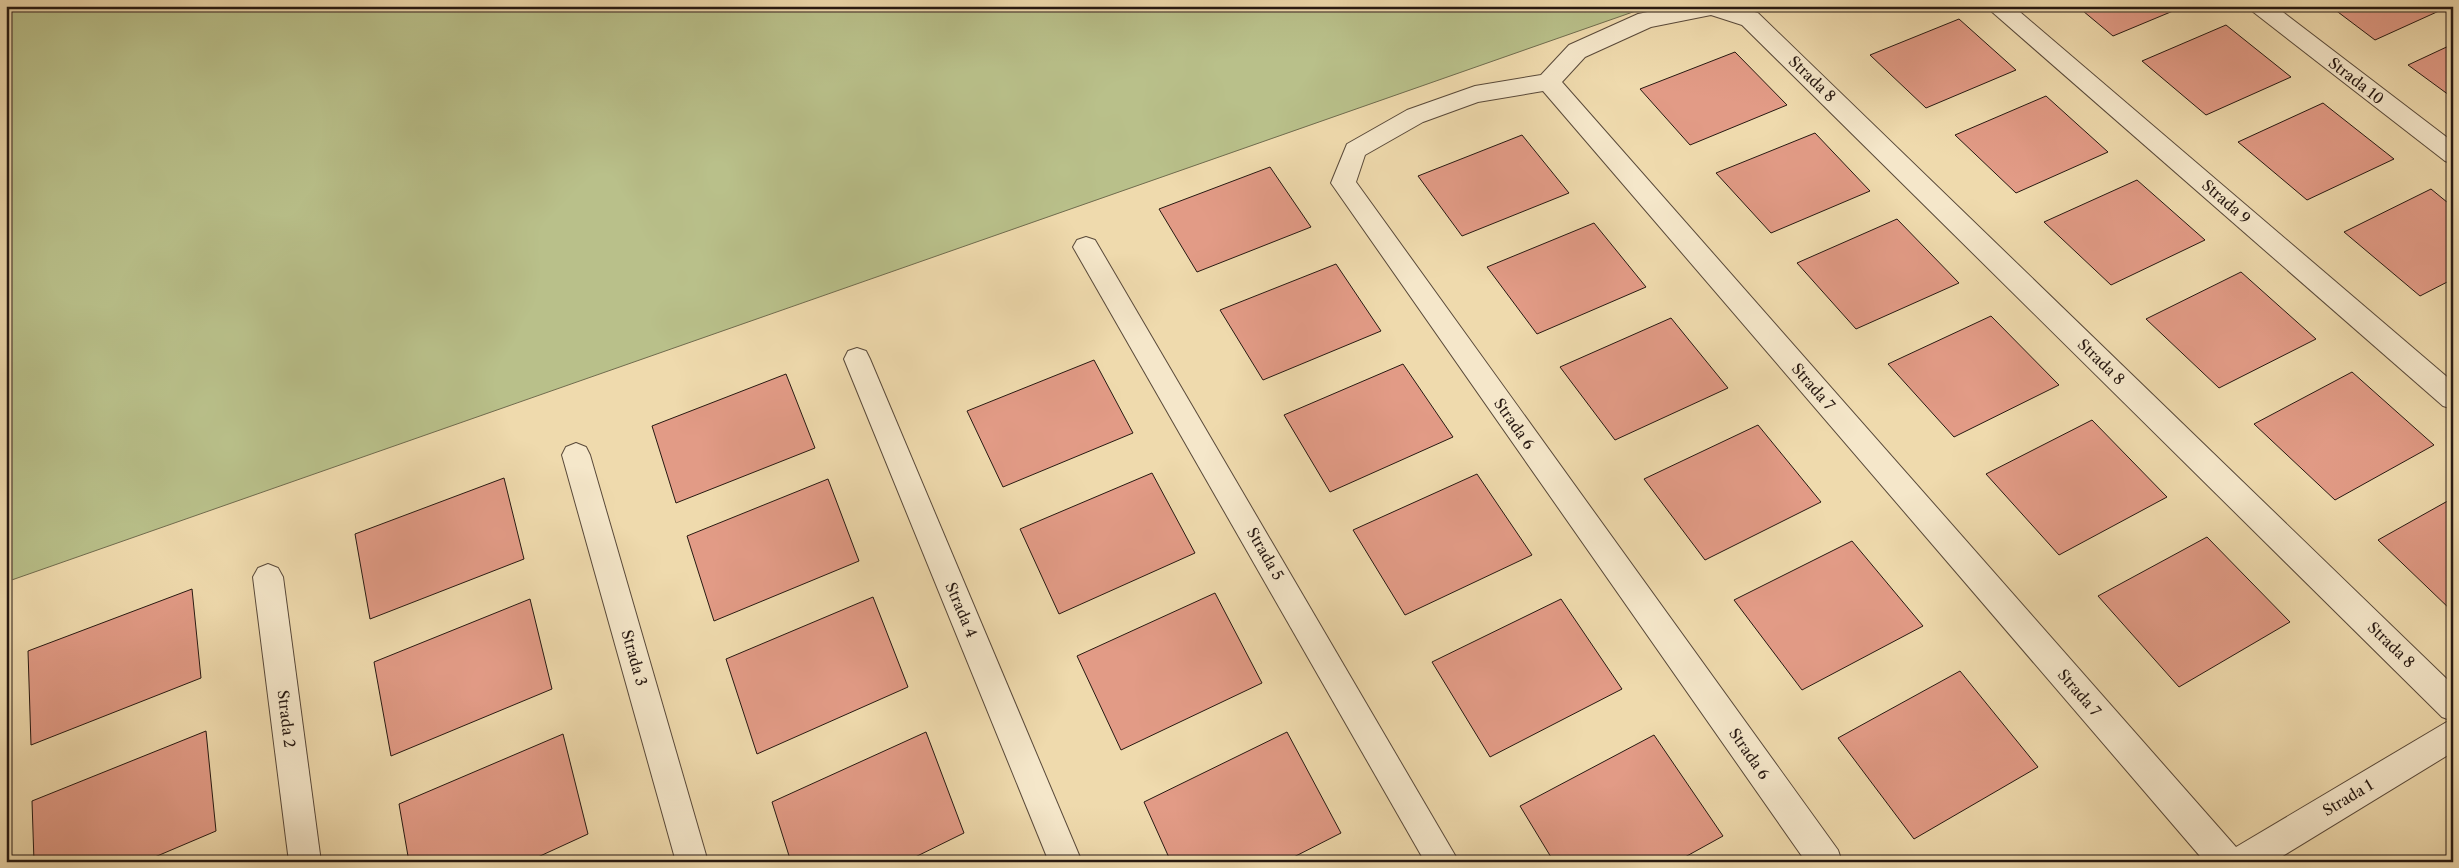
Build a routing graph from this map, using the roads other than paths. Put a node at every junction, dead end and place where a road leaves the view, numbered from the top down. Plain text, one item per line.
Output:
1 (1999, 6) edge
2 (2260, 6) edge
3 (1548, 82) junction
4 (2453, 155) edge
5 (1086, 247) dead end
6 (857, 359) dead end
7 (2453, 398) edge
8 (576, 455) dead end
9 (268, 577) dead end
10 (2453, 706) edge
11 (2453, 734) edge
12 (305, 862) edge
13 (692, 862) edge
14 (1066, 862) edge
15 (1443, 862) edge
16 (1826, 862) edge
17 (2226, 862) edge
18 (2242, 862) edge

1 - 7 street, Strada 9
2 - 4 street, Strada 10
3 - 10 street, Strada 8
3 - 16 street, Strada 6
3 - 17 street, Strada 7
5 - 15 street, Strada 5
6 - 14 street, Strada 4
8 - 13 street, Strada 3
9 - 12 street, Strada 2
11 - 18 street, Strada 1

